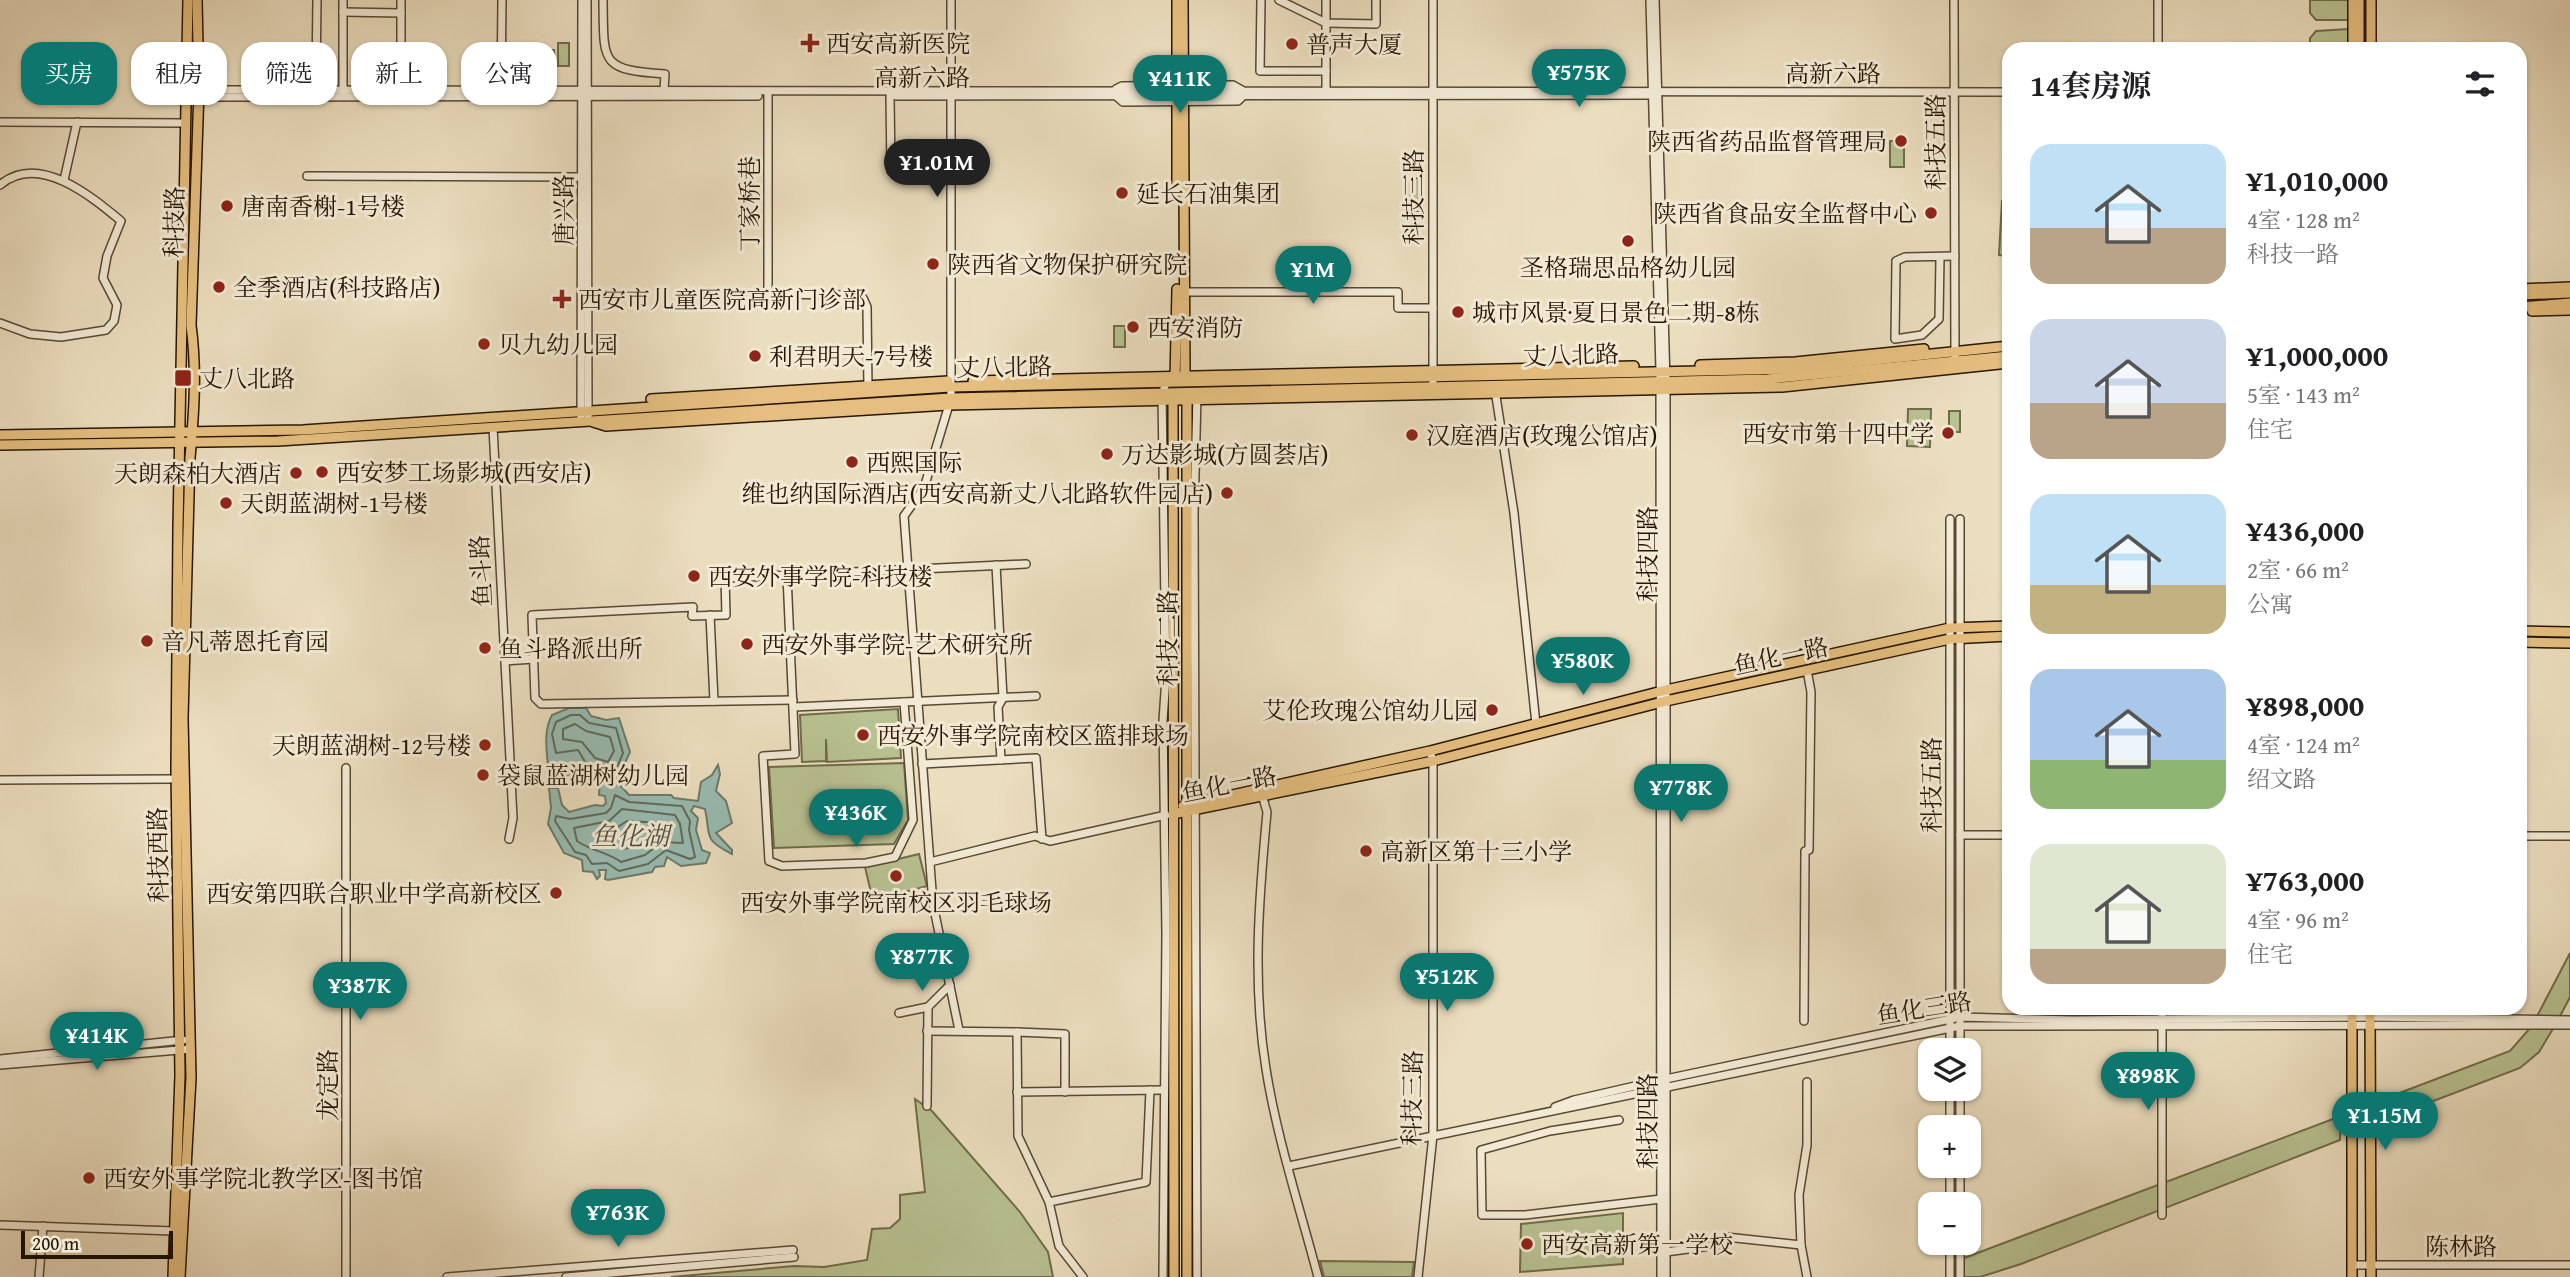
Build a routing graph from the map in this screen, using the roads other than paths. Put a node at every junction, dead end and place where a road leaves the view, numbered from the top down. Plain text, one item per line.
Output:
1 (187, 0) edge
2 (197, 0) edge
3 (317, 0) edge
4 (343, 0) edge
5 (401, 0) edge
6 (502, 0) edge
7 (585, 0) edge
8 (603, 0) edge
9 (951, 0) edge
10 (1177, 0) edge
11 (1183, 0) edge
12 (1261, 0) edge
13 (1279, 0) edge
14 (1326, 0) edge
15 (1376, 0) edge
16 (1433, 0) edge
17 (1652, 0) edge
18 (1954, 0) edge
19 (2158, 0) edge
20 (2353, 0) edge
21 (2359, 0) edge
22 (2364, 0) edge
23 (2371, 0) edge
24 (343, 12) junction
25 (401, 13) junction
26 (1326, 23) junction
27 (187, 42) edge
28 (197, 42) edge
29 (316, 42) edge
30 (401, 42) edge
31 (502, 42) edge
32 (2158, 42) edge
33 (2353, 42) edge
34 (2362, 42) edge
35 (2362, 42) edge
36 (2371, 42) edge
37 (1326, 71) junction
38 (664, 90) junction
39 (557, 92) edge
40 (1654, 92) junction
41 (1954, 92) junction
42 (2002, 92) edge
43 (227, 93) edge
44 (343, 93) junction
45 (351, 93) edge
46 (585, 93) junction
47 (768, 93) junction
48 (951, 93) junction
49 (1180, 93) junction
50 (1243, 93) junction
51 (1326, 93) junction
52 (1433, 93) junction
53 (890, 96) junction
54 (186, 105) edge
55 (198, 105) edge
56 (0, 122) edge
57 (77, 122) junction
58 (185, 123) junction
59 (891, 171) dead end
60 (307, 176) dead end
61 (582, 177) junction
62 (64, 180) junction
63 (0, 185) edge
64 (1955, 256) junction
65 (1940, 257) junction
66 (2570, 287) edge
67 (2527, 289) edge
68 (1183, 292) junction
69 (2570, 293) edge
70 (2527, 295) edge
71 (2570, 303) edge
72 (1433, 308) junction
73 (2527, 308) edge
74 (2527, 309) edge
75 (2570, 310) edge
76 (0, 323) edge
77 (2002, 342) edge
78 (2002, 347) edge
79 (2002, 356) edge
80 (1955, 357) junction
81 (2002, 362) edge
82 (1662, 368) junction
83 (1433, 382) junction
84 (951, 384) junction
85 (1663, 386) junction
86 (1183, 387) junction
87 (868, 388) junction
88 (1495, 389) junction
89 (1162, 397) junction
90 (950, 401) junction
91 (585, 407) junction
92 (584, 421) junction
93 (493, 427) junction
94 (194, 431) junction
95 (181, 432) junction
96 (0, 435) edge
97 (186, 444) junction
98 (0, 445) edge
99 (1950, 519) dead end
100 (1960, 519) dead end
101 (1026, 564) dead end
102 (996, 565) junction
103 (908, 570) junction
104 (787, 576) junction
105 (1950, 579) junction
106 (1960, 579) junction
107 (710, 615) junction
108 (2002, 627) edge
109 (2527, 631) edge
110 (2570, 632) edge
111 (1955, 633) junction
112 (2002, 636) edge
113 (2527, 642) edge
114 (2570, 643) edge
115 (534, 659) junction
116 (505, 661) junction
117 (1807, 670) junction
118 (1036, 696) dead end
119 (1663, 696) junction
120 (1003, 698) junction
121 (713, 701) junction
122 (904, 702) junction
123 (918, 702) junction
124 (793, 703) junction
125 (1536, 724) junction
126 (1432, 756) junction
127 (1000, 760) junction
128 (922, 764) junction
129 (346, 768) dead end
130 (170, 779) dead end
131 (0, 780) edge
132 (1264, 798) junction
133 (1197, 800) junction
134 (1186, 803) junction
135 (1197, 811) junction
136 (1186, 813) junction
137 (1168, 815) junction
138 (1960, 835) junction
139 (2002, 835) edge
140 (2527, 835) edge
141 (2570, 836) edge
142 (509, 839) dead end
143 (1042, 839) junction
144 (930, 862) junction
145 (1950, 970) junction
146 (1960, 970) junction
147 (950, 985) junction
148 (928, 1007) junction
149 (899, 1013) dead end
150 (2162, 1015) edge
151 (1960, 1017) junction
152 (2370, 1017) edge
153 (2352, 1018) edge
154 (1950, 1019) junction
155 (2570, 1020) edge
156 (1804, 1021) dead end
157 (2162, 1023) junction
158 (2570, 1025) edge
159 (1960, 1026) junction
160 (1950, 1028) junction
161 (928, 1031) junction
162 (959, 1031) junction
163 (1017, 1032) junction
164 (1950, 1038) edge
165 (1960, 1038) edge
166 (191, 1044) junction
167 (180, 1045) junction
168 (0, 1059) edge
169 (0, 1065) edge
170 (1807, 1082) dead end
171 (1664, 1084) junction
172 (1150, 1090) junction
173 (1164, 1090) junction
174 (1017, 1092) junction
175 (1065, 1092) junction
176 (927, 1106) dead end
177 (1619, 1120) dead end
178 (1433, 1135) junction
179 (1289, 1166) junction
180 (1661, 1199) junction
181 (1048, 1202) junction
182 (2162, 1215) dead end
183 (0, 1225) edge
184 (43, 1226) junction
185 (174, 1231) junction
186 (1801, 1245) junction
187 (1666, 1252) junction
188 (1950, 1255) edge
189 (1961, 1255) edge
190 (2352, 1265) junction
191 (2371, 1265) junction
192 (2570, 1265) edge
193 (40, 1277) edge
194 (173, 1277) edge
195 (180, 1277) edge
196 (346, 1277) edge
197 (447, 1277) edge
198 (566, 1277) edge
199 (1083, 1277) edge
200 (1163, 1277) edge
201 (1174, 1277) edge
202 (1187, 1277) edge
203 (1197, 1277) edge
204 (1318, 1277) edge
205 (1418, 1277) edge
206 (1663, 1277) edge
207 (1807, 1277) edge
208 (1950, 1277) edge
209 (1961, 1277) edge
210 (2352, 1277) edge
211 (2371, 1277) edge

1 - 27 main road, 科技路
2 - 28 main road, 科技路
3 - 29 street
4 - 24 street
5 - 25 street
6 - 31 street
7 - 46 street, 唐兴路
8 - 38 street
9 - 48 street
10 - 49 main road, 科技二路
11 - 49 main road, 科技二路
12 - 37 street
13 - 26 street
14 - 26 street
15 - 26 street
16 - 52 street, 科技三路
17 - 40 street, 科技四路
18 - 41 street, 科技五路
19 - 32 street
20 - 33 main road
21 - 34 main road
22 - 35 main road
23 - 36 main road
24 - 25 street
24 - 44 street
25 - 30 street
26 - 37 street
37 - 51 street
38 - 46 street, 高新六路
38 - 47 street, 高新六路
39 - 46 street, 高新六路
40 - 41 street, 高新六路
40 - 52 street, 高新六路
40 - 82 street, 科技四路
41 - 42 street, 高新六路
41 - 64 street, 科技五路
43 - 44 street, 高新六路
44 - 45 street, 高新六路
44 - 46 street, 高新六路
46 - 47 street, 高新六路
46 - 61 street, 唐兴路
46 - 91 street, 唐兴路
47 - 48 street, 高新六路
47 - 53 street, 高新六路
47 - 87 street, 丁家桥巷
48 - 49 street, 高新六路
48 - 53 street, 高新六路
48 - 84 street
49 - 50 street
49 - 50 street
49 - 68 main road, 科技二路
49 - 86 main road, 科技二路
50 - 51 street, 高新六路
51 - 52 street, 高新六路
52 - 72 street, 科技三路
53 - 59 street
54 - 58 main road, 科技路
55 - 94 main road, 科技路
56 - 57 street
57 - 58 street
57 - 62 street
58 - 95 main road, 科技路
60 - 61 street
61 - 91 street, 唐兴路
62 - 63 street
62 - 76 street
64 - 65 street
64 - 80 street, 科技五路
65 - 65 street
66 - 67 main road
68 - 72 street
68 - 86 main road, 科技二路
69 - 70 main road
71 - 73 main road
72 - 83 street, 科技三路
74 - 75 main road
77 - 80 main road
78 - 80 main road, 丈八北路
79 - 80 main road, 丈八北路
80 - 81 main road
80 - 82 main road, 丈八北路
80 - 85 main road, 丈八北路
82 - 83 main road, 丈八北路
82 - 85 street, 科技四路
83 - 86 main road, 丈八北路
83 - 86 main road
83 - 88 main road, 丈八北路
84 - 86 main road, 丈八北路
84 - 87 main road, 丈八北路
84 - 90 street
85 - 88 main road, 丈八北路
85 - 119 street, 科技四路
86 - 89 main road, 丈八北路
86 - 133 street
86 - 134 main road, 科技二路
86 - 137 main road, 科技二路
87 - 91 main road, 丈八北路
88 - 125 street
89 - 90 main road, 丈八北路
89 - 137 street
90 - 92 main road, 丈八北路
90 - 103 street
91 - 92 street, 唐兴路
91 - 94 main road, 丈八北路
92 - 93 main road, 丈八北路
93 - 97 main road, 丈八北路
93 - 116 street, 鱼斗路
94 - 95 main road, 丈八北路
94 - 97 main road, 科技路
95 - 96 main road, 丈八北路
95 - 97 main road, 科技西路
97 - 98 main road, 丈八北路
97 - 166 main road, 科技西路
97 - 167 main road, 科技西路
99 - 105 street, 科技五路
100 - 106 street, 科技五路
101 - 102 street
102 - 103 street
102 - 120 street
103 - 104 street
103 - 123 street
104 - 107 street
104 - 124 street
105 - 106 street
105 - 111 street, 科技五路
106 - 111 street, 科技五路
107 - 115 street
107 - 121 street
108 - 111 main road, 鱼化一路
109 - 110 main road
111 - 112 main road, 鱼化一路
111 - 117 main road, 鱼化一路
111 - 119 main road, 鱼化一路
111 - 138 street, 科技五路
111 - 145 street, 科技五路
113 - 114 main road
115 - 116 street
115 - 121 street
116 - 142 street, 鱼斗路
117 - 119 main road, 鱼化一路
117 - 156 street
118 - 120 street
119 - 125 main road, 鱼化一路
119 - 126 main road, 鱼化一路
119 - 171 street, 科技四路
120 - 123 street
120 - 127 street
121 - 124 street
122 - 123 street
122 - 124 street
122 - 124 street
123 - 128 street
125 - 126 main road, 鱼化一路
126 - 132 main road, 鱼化一路
126 - 133 main road, 鱼化一路
126 - 178 street, 科技三路
127 - 128 street
127 - 143 street
128 - 144 street
129 - 196 street, 龙定路
130 - 131 street
132 - 135 main road, 鱼化一路
132 - 179 street
133 - 134 main road, 鱼化一路
133 - 135 street
134 - 136 main road, 科技二路
134 - 137 main road, 鱼化一路
135 - 136 main road, 鱼化一路
135 - 203 street
136 - 137 main road, 鱼化一路
136 - 202 main road, 科技二路
137 - 143 street
137 - 173 street
137 - 201 main road, 科技二路
138 - 139 street
138 - 146 street, 科技五路
140 - 141 street
143 - 144 street
144 - 147 street
145 - 146 street
145 - 154 street, 科技五路
146 - 151 street, 科技五路
147 - 148 street
147 - 162 street
148 - 149 street
148 - 161 street
150 - 157 street
151 - 154 street, 鱼化三路
151 - 157 street, 鱼化三路
151 - 159 street, 科技五路
152 - 153 street, 鱼化三路
152 - 155 street, 鱼化三路
152 - 158 street, 鱼化三路
152 - 191 main road
153 - 157 street, 鱼化三路
153 - 190 main road
154 - 160 street, 科技五路
154 - 171 street, 鱼化三路
157 - 159 street, 鱼化三路
157 - 182 street
159 - 160 street, 鱼化三路
159 - 165 street, 科技五路
160 - 164 street, 科技五路
160 - 171 street, 鱼化三路
161 - 162 street
161 - 176 street
162 - 163 street
163 - 174 street
163 - 175 street
166 - 167 street
166 - 195 main road, 科技西路
167 - 168 street
167 - 169 street
167 - 185 main road, 科技西路
170 - 186 street
171 - 178 street, 鱼化三路
171 - 180 street, 科技四路
171 - 187 street, 科技四路
172 - 173 street
172 - 175 street
172 - 181 street
173 - 200 street
174 - 175 street
174 - 181 street
177 - 180 street
178 - 179 street, 鱼化三路
178 - 205 street, 科技三路
179 - 204 street
180 - 206 street, 科技四路
181 - 199 street
183 - 184 street
184 - 185 street
184 - 193 street
185 - 194 main road, 科技西路
186 - 187 street
186 - 207 street
187 - 206 street, 科技四路
188 - 208 street
189 - 209 street
190 - 191 street, 陈林路
190 - 210 main road
191 - 192 street, 陈林路
191 - 211 main road
197 - 198 street

